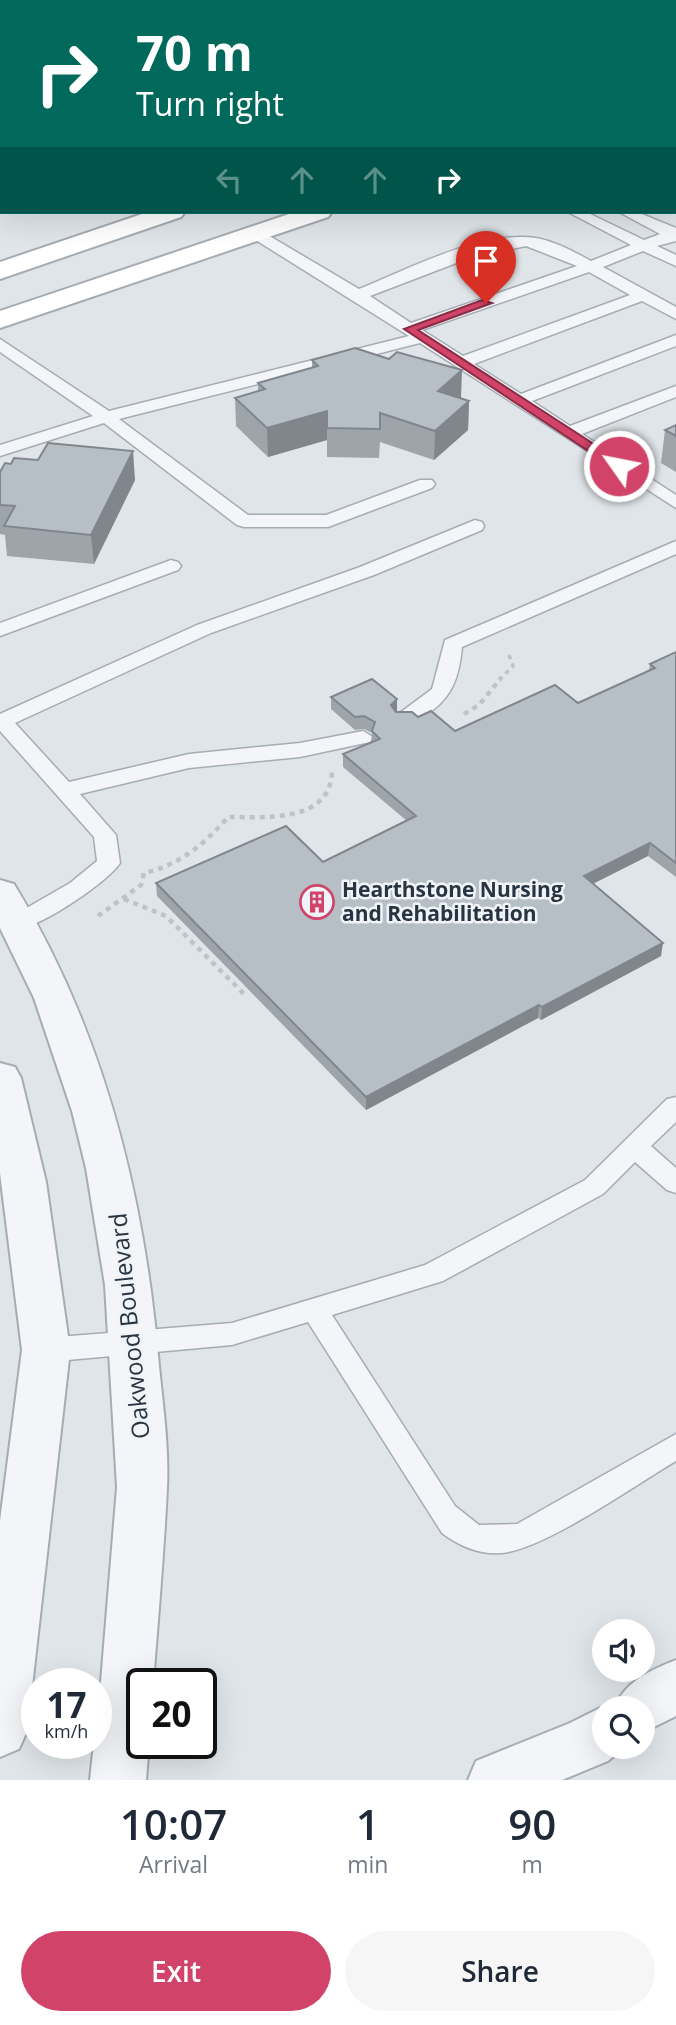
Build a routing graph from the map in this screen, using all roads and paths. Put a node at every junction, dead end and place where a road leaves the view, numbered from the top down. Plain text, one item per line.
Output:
1 (166, 214) edge
2 (313, 214) edge
3 (579, 214) edge
4 (630, 214) edge
5 (118, 230) junction
6 (256, 234) junction
7 (675, 234) edge
8 (644, 245) junction
9 (676, 261) edge
10 (588, 267) junction
11 (0, 271) edge
12 (0, 288) edge
13 (357, 295) junction
14 (642, 296) junction
15 (676, 314) edge
16 (0, 320) edge
17 (415, 333) junction
18 (676, 340) edge
19 (0, 344) edge
20 (460, 363) junction
21 (676, 391) edge
22 (518, 401) junction
23 (106, 417) junction
24 (568, 433) junction
25 (0, 451) edge
26 (426, 484) dead end
27 (676, 503) edge
28 (475, 526) dead end
29 (676, 547) edge
30 (172, 566) dead end
31 (0, 630) edge
32 (508, 645) dead end
33 (455, 717) dead end
34 (403, 718) edge
35 (363, 737) dead end
36 (332, 768) dead end
37 (66, 790) junction
38 (6, 915) edge
39 (247, 997) dead end
40 (0, 1078) edge
41 (676, 1106) edge
42 (635, 1147) junction
43 (676, 1183) edge
44 (314, 1309) junction
45 (134, 1342) junction
46 (46, 1350) junction
47 (676, 1446) edge
48 (676, 1685) edge
49 (655, 1699) edge
50 (0, 1731) edge
51 (592, 1740) edge
52 (118, 1780) edge
53 (496, 1780) edge

1 - 5 main road
2 - 6 main road
3 - 8 lane
4 - 7 lane
5 - 11 main road
5 - 12 main road
6 - 13 lane
6 - 16 main road
7 - 8 lane
8 - 9 lane
8 - 10 lane
10 - 13 lane
10 - 14 lane
10 - 17 lane
13 - 17 lane
14 - 15 lane
14 - 20 lane
17 - 20 lane
17 - 23 lane
18 - 22 lane
19 - 23 lane
20 - 22 lane
21 - 24 lane
22 - 24 lane
23 - 25 lane
23 - 26 lane
24 - 27 lane
28 - 37 lane
29 - 34 lane
30 - 31 lane
32 - 33 path
35 - 37 lane
36 - 39 path
37 - 38 lane
38 - 45 street, Oakwood Boulevard
40 - 46 street
41 - 42 lane
42 - 43 lane
42 - 44 lane
44 - 45 lane
44 - 47 lane
45 - 46 lane
45 - 52 street, Oakwood Boulevard
46 - 50 street
48 - 49 street
51 - 53 street

